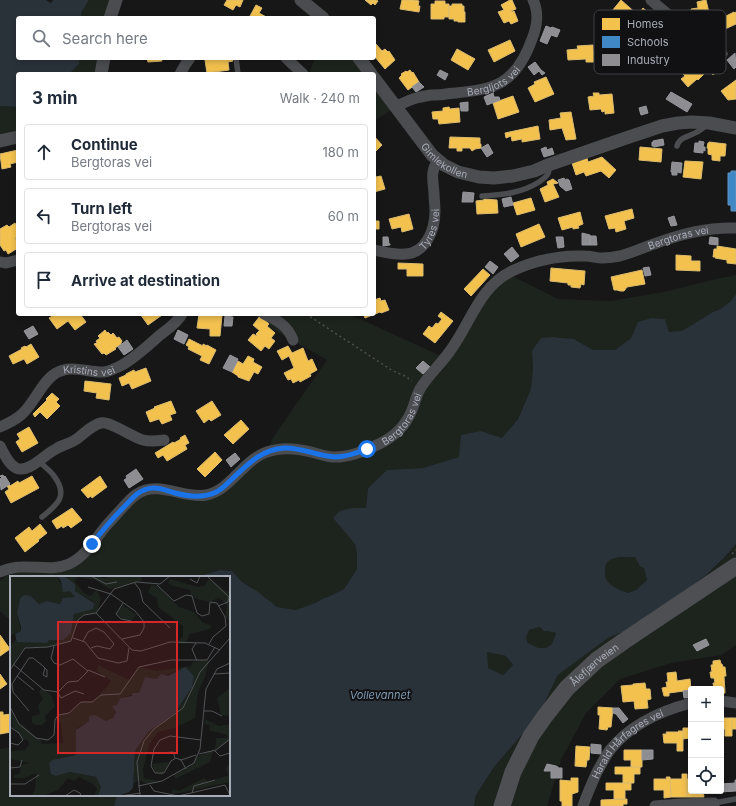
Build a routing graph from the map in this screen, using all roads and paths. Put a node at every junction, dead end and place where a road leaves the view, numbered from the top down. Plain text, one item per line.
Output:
1 (116, 0) edge
2 (301, 0) edge
3 (533, 0) edge
4 (651, 0) edge
5 (663, 10) edge
6 (111, 16) edge
7 (321, 16) edge
8 (104, 60) edge
9 (189, 60) edge
10 (236, 60) edge
11 (288, 60) edge
12 (360, 60) edge
13 (101, 72) edge
14 (181, 72) edge
15 (238, 72) edge
16 (301, 72) edge
17 (370, 72) edge
18 (376, 81) edge
19 (396, 106) junction
20 (709, 123) junction
21 (736, 128) edge
22 (16, 138) edge
23 (0, 141) edge
24 (677, 146) dead end
25 (438, 161) junction
26 (548, 165) junction
27 (482, 196) dead end
28 (736, 228) edge
29 (376, 250) edge
30 (16, 261) edge
31 (0, 262) edge
32 (181, 316) edge
33 (268, 316) edge
34 (309, 316) edge
35 (293, 340) dead end
36 (421, 387) junction
37 (0, 427) edge
38 (164, 440) dead end
39 (0, 446) edge
40 (39, 461) junction
41 (42, 517) dead end
42 (736, 566) edge
43 (0, 572) edge
44 (724, 701) edge
45 (736, 702) edge
46 (688, 704) edge
47 (736, 799) edge
48 (714, 805) edge
49 (502, 806) edge
50 (583, 806) edge
51 (655, 806) edge

1 - 6 street
2 - 7 street
3 - 19 street, Bergljots vei
4 - 5 street
8 - 13 street
9 - 14 street
10 - 15 lane
11 - 16 street
12 - 17 street
18 - 19 street, Gimlekollen
19 - 25 street, Gimlekollen
20 - 21 street, Gimlekollen
20 - 24 lane
20 - 26 street, Gimlekollen
22 - 23 street
25 - 26 street, Gimlekollen
25 - 29 street, Tyres vei
26 - 27 lane
28 - 36 street, Bergtoras vei
30 - 31 street
32 - 37 street, Kristins vei
33 - 35 street
34 - 36 path
36 - 43 street, Bergtoras vei
38 - 40 street
39 - 40 street
40 - 41 lane
42 - 49 main road, Ålefjærveien
44 - 45 street
46 - 50 street, Harald Hårfagres vei
47 - 48 lane
48 - 51 street

